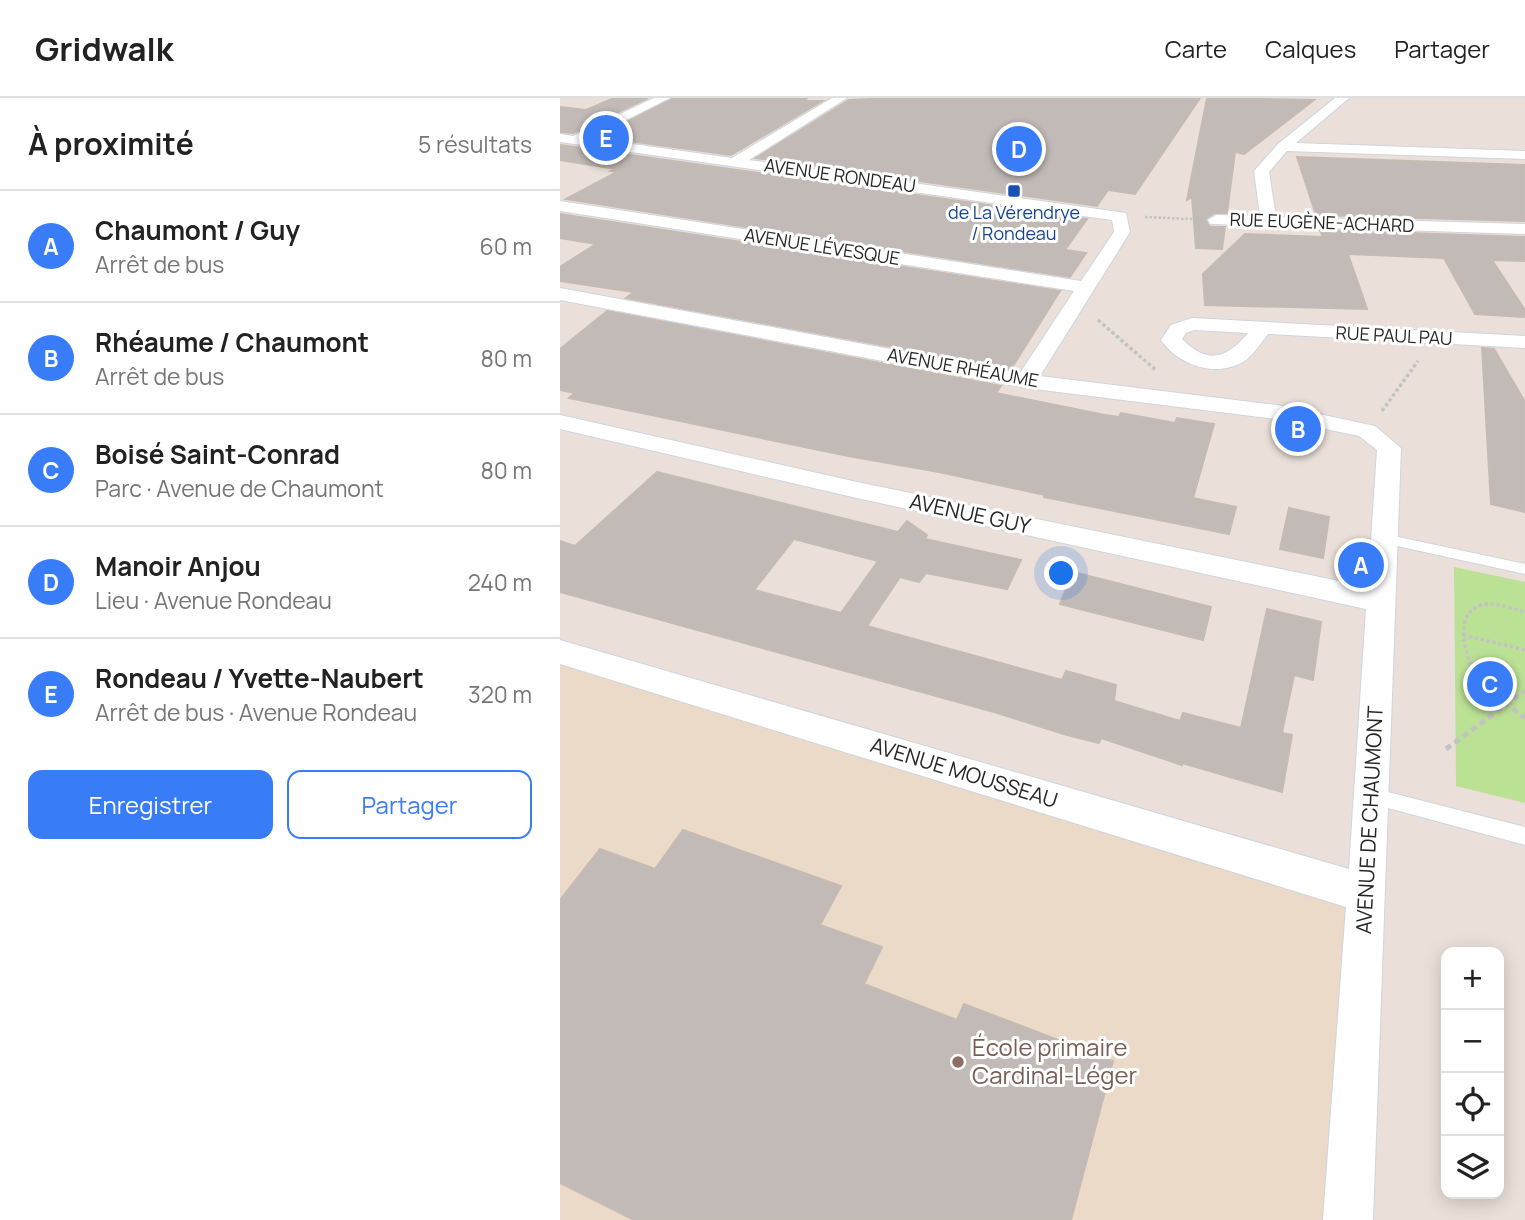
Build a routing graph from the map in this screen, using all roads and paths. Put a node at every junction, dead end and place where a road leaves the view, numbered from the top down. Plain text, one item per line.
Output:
1 (664, 98) edge
2 (841, 98) edge
3 (1343, 98) edge
4 (568, 139) edge
5 (560, 147) edge
6 (1283, 147) junction
7 (1525, 155) edge
8 (737, 161) junction
9 (560, 206) edge
10 (1120, 216) junction
11 (1216, 220) joint
12 (1269, 222) junction
13 (1525, 229) edge
14 (1080, 294) junction
15 (560, 295) edge
16 (1262, 329) dead end
17 (1434, 338) junction
18 (1525, 342) edge
19 (1026, 381) junction
20 (1192, 402) junction
21 (560, 422) edge
22 (1367, 431) junction
23 (1384, 539) junction
24 (1525, 569) edge
25 (1381, 601) junction
26 (1525, 612) edge
27 (1463, 635) junction
28 (1525, 650) edge
29 (560, 652) edge
30 (1525, 691) edge
31 (1507, 704) junction
32 (1525, 718) edge
33 (1446, 749) dead end
34 (1371, 796) junction
35 (1525, 836) edge
36 (1367, 894) junction
37 (1348, 1220) edge

1 - 4 street
2 - 8 street
3 - 6 street
4 - 5 street
4 - 8 street, AVENUE RONDEAU
6 - 7 street
6 - 12 street
8 - 10 street, AVENUE RONDEAU
9 - 14 street, AVENUE LÉVESQUE
10 - 11 path, RUE EUGÈNE-ACHARD
10 - 14 street
11 - 12 street, RUE EUGÈNE-ACHARD
12 - 13 street, RUE EUGÈNE-ACHARD
14 - 19 street
14 - 20 path
15 - 19 street, AVENUE RHÉAUME
16 - 17 street, RUE PAUL PAU
17 - 18 street, RUE PAUL PAU
17 - 22 path
19 - 20 street, AVENUE RHÉAUME
20 - 22 street, AVENUE RHÉAUME
21 - 25 street, AVENUE GUY
22 - 23 street, AVENUE DE CHAUMONT
23 - 24 lane
23 - 25 street, AVENUE DE CHAUMONT
25 - 34 street, AVENUE DE CHAUMONT
26 - 27 path
27 - 28 path
27 - 31 path
29 - 36 street, AVENUE MOUSSEAU
30 - 31 path
31 - 32 path
31 - 33 path
34 - 35 lane
34 - 36 street, AVENUE DE CHAUMONT
36 - 37 street, AVENUE DE CHAUMONT

